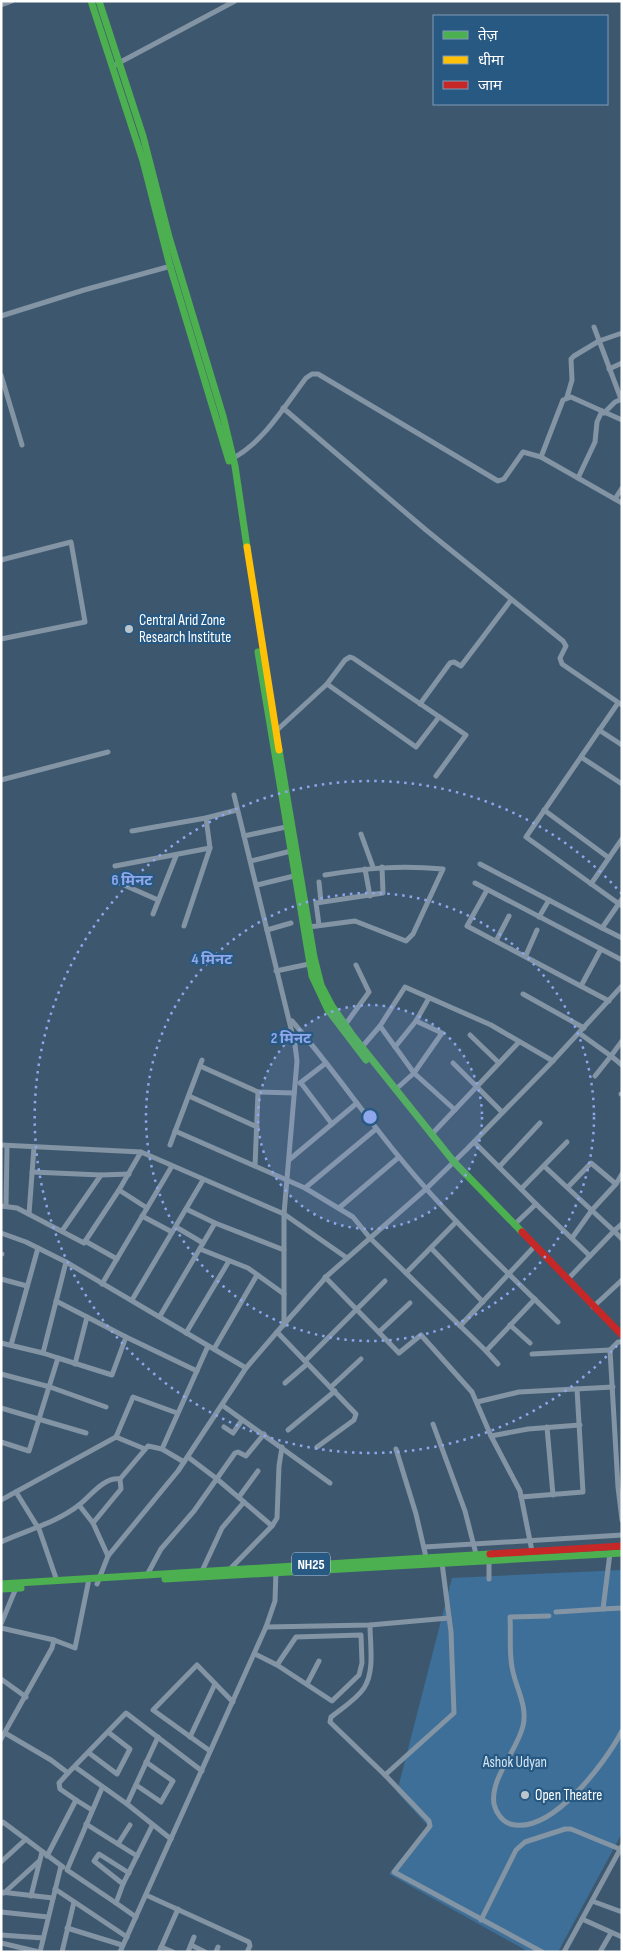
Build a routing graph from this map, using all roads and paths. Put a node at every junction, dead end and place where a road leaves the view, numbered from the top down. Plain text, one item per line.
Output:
1 (12, 1) edge
2 (91, 1) edge
3 (99, 1) edge
4 (235, 1) edge
5 (1, 5) edge
6 (116, 64) junction
7 (173, 265) junction
8 (1, 316) edge
9 (594, 327) dead end
10 (622, 333) edge
11 (599, 342) junction
12 (622, 364) edge
13 (609, 368) junction
14 (1, 375) edge
15 (567, 398) junction
16 (621, 399) edge
17 (282, 408) junction
18 (603, 412) junction
19 (622, 420) edge
20 (22, 444) dead end
21 (541, 457) junction
22 (233, 458) junction
23 (578, 478) junction
24 (622, 488) edge
25 (615, 499) junction
26 (622, 503) edge
27 (1, 560) edge
28 (512, 600) junction
29 (1, 639) edge
30 (327, 684) junction
31 (420, 704) junction
32 (620, 704) edge
33 (440, 717) junction
34 (599, 730) junction
35 (276, 731) junction
36 (622, 745) edge
37 (108, 752) dead end
38 (581, 757) junction
39 (436, 776) dead end
40 (1, 780) edge
41 (622, 784) edge
42 (234, 795) dead end
43 (237, 810) junction
44 (544, 810) junction
45 (206, 818) junction
46 (286, 828) junction
47 (132, 831) dead end
48 (362, 834) dead end
49 (244, 836) junction
50 (622, 839) edge
51 (210, 848) junction
52 (293, 851) junction
53 (176, 856) junction
54 (609, 858) junction
55 (250, 861) junction
56 (480, 864) dead end
57 (114, 866) dead end
58 (373, 867) junction
59 (382, 867) junction
60 (365, 868) junction
61 (325, 875) dead end
62 (294, 876) junction
63 (115, 881) dead end
64 (319, 882) dead end
65 (474, 883) dead end
66 (591, 884) junction
67 (256, 885) junction
68 (487, 890) junction
69 (370, 896) junction
70 (158, 900) junction
71 (549, 900) junction
72 (321, 902) junction
73 (621, 903) edge
74 (153, 914) dead end
75 (509, 916) dead end
76 (540, 917) junction
77 (291, 923) dead end
78 (184, 926) dead end
79 (319, 926) junction
80 (309, 927) junction
81 (602, 928) junction
82 (267, 930) junction
83 (537, 930) dead end
84 (622, 938) edge
85 (496, 941) junction
86 (601, 949) junction
87 (526, 955) junction
88 (622, 960) edge
89 (309, 964) junction
90 (356, 965) dead end
91 (276, 971) junction
92 (581, 986) junction
93 (622, 986) edge
94 (523, 994) dead end
95 (429, 998) junction
96 (609, 1001) junction
97 (290, 1019) junction
98 (416, 1021) junction
99 (345, 1025) junction
100 (380, 1026) junction
101 (584, 1028) junction
102 (579, 1033) junction
103 (470, 1035) dead end
104 (519, 1042) junction
105 (622, 1042) edge
106 (396, 1047) junction
107 (362, 1048) junction
108 (611, 1056) junction
109 (202, 1060) dead end
110 (552, 1061) junction
111 (453, 1062) dead end
112 (326, 1063) junction
113 (499, 1063) junction
114 (622, 1065) edge
115 (200, 1066) junction
116 (414, 1073) junction
117 (595, 1076) dead end
118 (301, 1083) junction
119 (295, 1085) junction
120 (477, 1087) junction
121 (395, 1090) junction
122 (258, 1092) junction
123 (294, 1093) junction
124 (189, 1096) junction
125 (357, 1103) junction
126 (455, 1110) junction
127 (502, 1112) junction
128 (540, 1122) dead end
129 (332, 1124) junction
130 (257, 1127) junction
131 (376, 1129) junction
132 (175, 1131) junction
133 (431, 1135) junction
134 (474, 1142) junction
135 (567, 1142) dead end
136 (4, 1145) edge
137 (170, 1145) dead end
138 (34, 1147) junction
139 (141, 1152) junction
140 (399, 1157) junction
141 (289, 1160) junction
142 (452, 1164) junction
143 (172, 1166) junction
144 (255, 1166) junction
145 (544, 1166) junction
146 (498, 1167) junction
147 (32, 1172) junction
148 (128, 1174) junction
149 (622, 1174) edge
150 (101, 1175) junction
151 (203, 1180) junction
152 (287, 1180) junction
153 (616, 1184) junction
154 (568, 1187) junction
155 (305, 1188) junction
156 (426, 1189) junction
157 (521, 1189) junction
158 (118, 1190) junction
159 (536, 1204) junction
160 (3, 1206) edge
161 (147, 1208) junction
162 (339, 1208) junction
163 (186, 1209) junction
164 (592, 1210) junction
165 (29, 1214) junction
166 (284, 1214) junction
167 (142, 1216) junction
168 (456, 1222) junction
169 (215, 1223) junction
170 (622, 1224) edge
171 (514, 1225) junction
172 (176, 1227) junction
173 (62, 1231) junction
174 (614, 1231) junction
175 (172, 1232) junction
176 (1, 1233) edge
177 (370, 1238) junction
178 (572, 1238) junction
179 (622, 1240) edge
180 (86, 1241) junction
181 (203, 1243) junction
182 (38, 1248) junction
183 (430, 1248) junction
184 (200, 1249) junction
185 (532, 1249) junction
186 (284, 1250) junction
187 (590, 1256) junction
188 (347, 1258) junction
189 (116, 1259) junction
190 (228, 1261) junction
191 (66, 1262) junction
192 (406, 1273) junction
193 (509, 1273) junction
194 (257, 1275) junction
195 (325, 1277) junction
196 (1, 1279) edge
197 (568, 1279) junction
198 (622, 1280) edge
199 (386, 1281) dead end
200 (102, 1284) junction
201 (27, 1286) junction
202 (284, 1294) junction
203 (535, 1299) junction
204 (132, 1300) junction
205 (56, 1301) junction
206 (483, 1302) junction
207 (410, 1303) dead end
208 (589, 1303) junction
209 (357, 1310) junction
210 (160, 1316) junction
211 (87, 1317) junction
212 (558, 1322) dead end
213 (284, 1325) junction
214 (510, 1325) junction
215 (460, 1326) junction
216 (277, 1332) junction
217 (379, 1332) junction
218 (186, 1333) junction
219 (622, 1335) edge
220 (126, 1337) junction
221 (622, 1342) edge
222 (1, 1343) edge
223 (530, 1344) dead end
224 (11, 1345) junction
225 (208, 1346) junction
226 (214, 1349) junction
227 (610, 1350) junction
228 (486, 1351) junction
229 (43, 1353) junction
230 (532, 1354) dead end
231 (58, 1358) junction
232 (361, 1358) dead end
233 (306, 1362) junction
234 (76, 1364) junction
235 (498, 1364) dead end
236 (246, 1368) junction
237 (197, 1370) junction
238 (1, 1374) edge
239 (285, 1382) dead end
240 (50, 1387) junction
241 (613, 1387) junction
242 (333, 1389) junction
243 (578, 1389) junction
244 (476, 1402) junction
245 (222, 1405) junction
246 (106, 1407) dead end
247 (1, 1408) edge
248 (177, 1413) junction
249 (39, 1419) junction
250 (242, 1420) junction
251 (433, 1424) dead end
252 (580, 1425) junction
253 (224, 1427) dead end
254 (547, 1427) junction
255 (288, 1430) dead end
256 (86, 1433) dead end
257 (264, 1434) junction
258 (491, 1436) junction
259 (116, 1437) junction
260 (1, 1442) edge
261 (282, 1447) junction
262 (317, 1447) dead end
263 (145, 1449) junction
264 (162, 1449) junction
265 (396, 1449) dead end
266 (619, 1455) edge
267 (186, 1459) junction
268 (258, 1470) dead end
269 (120, 1479) junction
270 (217, 1479) junction
271 (330, 1483) dead end
272 (620, 1491) edge
273 (16, 1492) junction
274 (554, 1495) junction
275 (239, 1497) junction
276 (521, 1497) junction
277 (1, 1500) edge
278 (244, 1502) junction
279 (79, 1505) junction
280 (622, 1520) edge
281 (93, 1523) junction
282 (38, 1526) junction
283 (272, 1526) junction
284 (622, 1535) edge
285 (529, 1540) junction
286 (1, 1542) edge
287 (473, 1544) junction
288 (622, 1546) edge
289 (424, 1547) junction
290 (532, 1551) junction
291 (622, 1552) edge
292 (610, 1553) junction
293 (476, 1554) junction
294 (108, 1556) junction
295 (426, 1557) junction
296 (489, 1559) junction
297 (442, 1563) junction
298 (230, 1569) junction
299 (276, 1569) junction
300 (202, 1571) junction
301 (147, 1575) junction
302 (490, 1579) dead end
303 (57, 1581) junction
304 (88, 1581) junction
305 (98, 1581) junction
306 (1, 1584) edge
307 (16, 1588) junction
308 (1, 1589) edge
309 (622, 1608) edge
310 (603, 1609) junction
311 (556, 1612) dead end
312 (549, 1616) dead end
313 (449, 1618) junction
314 (1, 1624) edge
315 (370, 1625) junction
316 (266, 1627) junction
317 (1, 1628) edge
318 (54, 1640) junction
319 (254, 1654) junction
320 (319, 1661) dead end
321 (277, 1665) junction
322 (1, 1678) edge
323 (215, 1684) junction
324 (307, 1684) junction
325 (26, 1697) junction
326 (233, 1702) junction
327 (622, 1731) edge
328 (108, 1732) junction
329 (5, 1734) junction
330 (158, 1737) junction
331 (190, 1737) junction
332 (1, 1740) edge
333 (210, 1751) junction
334 (89, 1753) junction
335 (146, 1762) junction
336 (75, 1767) junction
337 (202, 1771) junction
338 (68, 1773) junction
339 (386, 1775) junction
340 (136, 1785) junction
341 (102, 1788) junction
342 (76, 1800) junction
343 (127, 1804) junction
344 (92, 1810) junction
345 (1, 1824) edge
346 (86, 1824) junction
347 (130, 1824) dead end
348 (152, 1826) junction
349 (171, 1839) junction
350 (26, 1840) junction
351 (118, 1844) junction
352 (621, 1848) edge
353 (42, 1852) junction
354 (48, 1856) junction
355 (137, 1856) junction
356 (1, 1862) edge
357 (38, 1862) junction
358 (61, 1866) junction
359 (67, 1870) junction
360 (129, 1872) junction
361 (123, 1884) junction
362 (55, 1889) junction
363 (3, 1893) edge
364 (146, 1894) junction
365 (31, 1896) junction
366 (53, 1898) junction
367 (592, 1901) junction
368 (74, 1902) junction
369 (116, 1903) junction
370 (178, 1909) junction
371 (1, 1912) edge
372 (622, 1912) edge
373 (48, 1917) junction
374 (136, 1917) junction
375 (582, 1919) junction
376 (481, 1920) junction
377 (68, 1928) junction
378 (611, 1933) junction
379 (1, 1935) edge
380 (194, 1937) dead end
381 (622, 1937) edge
382 (43, 1938) junction
383 (127, 1938) junction
384 (1, 1942) edge
385 (122, 1945) junction
386 (191, 1945) junction
387 (160, 1949) edge
388 (40, 1952) edge
389 (62, 1952) edge
390 (120, 1952) edge
391 (173, 1952) edge
392 (188, 1952) edge
393 (205, 1952) edge
394 (247, 1952) edge
395 (542, 1952) edge
396 (564, 1952) edge
397 (600, 1952) edge

1 - 5 street
2 - 6 main road
3 - 6 main road
4 - 6 street
6 - 7 main road
7 - 8 street
7 - 22 main road
7 - 46 main road
9 - 11 street
10 - 11 street
11 - 13 street
11 - 15 street
12 - 13 street
13 - 16 street
14 - 20 street
15 - 18 street
15 - 21 street
16 - 18 street
17 - 21 street
17 - 22 street
17 - 28 street
18 - 19 street
18 - 23 street
21 - 23 street
22 - 35 main road
23 - 25 street
24 - 25 street
25 - 26 street
27 - 29 street
28 - 31 street
28 - 32 street
30 - 31 street
30 - 33 street
30 - 35 street
31 - 33 street
32 - 34 street
33 - 39 street
34 - 36 street
34 - 38 street
35 - 52 main road
37 - 40 street
38 - 41 street
38 - 44 street
42 - 43 street
43 - 45 street
43 - 49 street
44 - 54 street
44 - 66 street
45 - 47 street
45 - 51 street
46 - 49 street
46 - 52 main road
48 - 58 street
49 - 55 street
50 - 54 street
51 - 53 street
51 - 78 street
52 - 55 street
52 - 62 main road
52 - 80 main road
53 - 57 street
53 - 70 street
54 - 66 street
55 - 67 street
56 - 71 street
58 - 59 street
58 - 60 street
59 - 69 street
59 - 79 street
60 - 61 street
60 - 69 street
62 - 67 street
62 - 89 main road
63 - 70 street
64 - 72 street
65 - 68 street
66 - 73 street
67 - 82 street
68 - 76 street
68 - 85 street
69 - 72 street
70 - 74 street
71 - 76 street
71 - 81 street
72 - 79 street
73 - 81 street
75 - 85 street
76 - 86 street
77 - 82 street
79 - 80 street
80 - 99 main road
81 - 84 street
82 - 91 street
83 - 87 street
85 - 87 street
86 - 88 street
86 - 92 street
87 - 92 street
89 - 91 street
89 - 142 main road
90 - 99 street
91 - 97 street
92 - 96 street
93 - 96 street
94 - 101 street
95 - 98 street
95 - 100 street
95 - 104 street
96 - 101 street
97 - 112 street
97 - 119 street
98 - 106 street
98 - 116 street
99 - 107 main road
100 - 106 street
100 - 107 street
101 - 102 street
102 - 108 street
102 - 110 street
103 - 113 street
104 - 110 street
104 - 113 street
105 - 108 street
106 - 116 street
107 - 121 main road
108 - 114 street
108 - 117 street
109 - 115 street
110 - 127 street
111 - 120 street
112 - 118 street
112 - 125 street
113 - 120 street
115 - 122 street
115 - 124 street
116 - 121 street
116 - 126 street
118 - 119 street
118 - 129 street
119 - 123 street
120 - 126 street
120 - 127 street
121 - 133 main road
122 - 123 street
122 - 130 street
123 - 141 street
124 - 130 street
124 - 132 street
125 - 129 street
125 - 131 street
126 - 133 street
127 - 134 street
128 - 146 street
129 - 141 street
130 - 144 street
131 - 140 street
131 - 155 street
132 - 137 street
132 - 144 street
133 - 142 main road
134 - 142 street
134 - 146 street
135 - 145 street
136 - 138 street
136 - 160 street
138 - 139 street
138 - 147 street
139 - 143 street
139 - 148 street
140 - 156 street
140 - 162 street
141 - 152 street
142 - 156 street
142 - 171 main road
142 - 185 main road
143 - 151 street
143 - 161 street
144 - 152 street
145 - 154 street
145 - 157 street
146 - 157 street
147 - 150 street
147 - 165 street
148 - 150 street
148 - 158 street
149 - 153 street
150 - 173 street
151 - 163 street
151 - 166 street
152 - 155 street
152 - 166 street
153 - 154 street
153 - 164 street
154 - 164 street
155 - 162 street
156 - 168 street
156 - 177 street
157 - 159 street
158 - 161 street
158 - 180 street
159 - 171 street
159 - 178 street
160 - 165 street
161 - 167 street
162 - 177 street
163 - 169 street
163 - 172 street
164 - 174 street
164 - 178 street
165 - 173 street
166 - 186 street
166 - 188 street
167 - 175 street
167 - 189 street
168 - 183 street
168 - 193 street
169 - 181 street
169 - 186 street
170 - 174 street
171 - 197 main road
172 - 175 street
172 - 181 street
173 - 180 street
174 - 179 street
174 - 187 street
175 - 204 street
176 - 182 street
177 - 188 street
177 - 192 street
178 - 187 street
180 - 189 street
181 - 184 street
182 - 191 street
182 - 201 street
183 - 192 street
183 - 206 street
184 - 190 street
184 - 210 street
185 - 193 street
185 - 208 main road
186 - 202 street
187 - 197 street
188 - 195 street
189 - 200 street
190 - 194 street
190 - 218 street
191 - 200 street
191 - 205 street
192 - 215 street
193 - 203 street
193 - 206 street
194 - 202 street
194 - 226 street
195 - 209 street
195 - 213 street
196 - 201 street
197 - 208 main road
198 - 208 street
199 - 209 street
200 - 204 street
201 - 224 street
202 - 213 street
203 - 212 street
203 - 214 street
204 - 210 street
205 - 211 street
205 - 229 street
206 - 215 street
207 - 217 street
208 - 219 main road
209 - 217 street
209 - 233 street
210 - 218 street
211 - 220 street
211 - 234 street
213 - 216 street
214 - 223 street
214 - 228 street
215 - 228 street
216 - 233 street
216 - 236 street
217 - 244 street
218 - 225 street
220 - 234 street
220 - 237 street
221 - 227 street
222 - 224 street
224 - 229 street
225 - 226 street
225 - 237 street
226 - 236 street
227 - 230 street
227 - 241 street
228 - 235 street
229 - 231 street
231 - 234 street
231 - 240 street
232 - 242 street
233 - 239 street
233 - 242 street
236 - 245 street
237 - 248 street
238 - 240 street
240 - 246 street
240 - 249 street
241 - 243 street
241 - 266 street
242 - 255 street
242 - 262 street
243 - 244 street
243 - 252 street
244 - 258 street
245 - 250 street
245 - 267 street
247 - 249 street
248 - 259 street
248 - 264 street
249 - 256 street
249 - 260 street
250 - 253 street
250 - 257 street
251 - 287 street
252 - 254 street
252 - 274 street
254 - 258 street
254 - 274 street
257 - 261 street
257 - 270 street
258 - 276 street
259 - 263 street
259 - 273 street
261 - 271 street
261 - 283 street
263 - 264 street
263 - 269 street
264 - 267 street
265 - 289 street
266 - 272 street
267 - 270 street
267 - 294 street
268 - 275 street
269 - 279 street
269 - 281 street
270 - 275 street
270 - 301 street
272 - 280 street
273 - 277 street
273 - 282 street
274 - 276 street
275 - 278 street
276 - 285 street
278 - 283 street
278 - 300 street
279 - 281 street
279 - 282 street
281 - 294 street
282 - 286 street
282 - 303 street
283 - 298 street
284 - 285 street
285 - 287 street
285 - 290 street
287 - 289 street
287 - 293 street
288 - 290 main road, NH25
289 - 295 street
290 - 293 main road, NH25
291 - 292 main road, NH25
292 - 296 main road, NH25
292 - 310 street
293 - 295 main road, NH25
294 - 305 street
295 - 299 main road, NH25
296 - 297 main road, NH25
296 - 302 street
297 - 299 main road, NH25
297 - 313 street
298 - 299 main road, NH25
298 - 300 main road, NH25
299 - 305 main road, NH25
299 - 316 street
300 - 301 main road, NH25
301 - 305 main road, NH25
303 - 304 main road, NH25
303 - 306 main road, NH25
304 - 305 main road, NH25
304 - 307 main road, NH25
304 - 318 street
307 - 308 main road, NH25
307 - 314 street
309 - 310 street
310 - 311 street
312 - 327 street
313 - 315 street
313 - 339 street
315 - 316 street
315 - 339 street
316 - 319 street
317 - 318 street
318 - 325 street
319 - 321 street
319 - 326 street
320 - 324 street
321 - 324 street
321 - 324 street
322 - 325 street
323 - 326 street
323 - 331 street
323 - 331 street
325 - 329 street
326 - 333 street
328 - 330 street
328 - 334 street
328 - 334 street
329 - 332 street
329 - 338 street
330 - 335 street
330 - 337 street
331 - 333 street
333 - 337 street
334 - 336 street
335 - 340 street
335 - 340 street
336 - 338 street
336 - 341 street
337 - 349 street
338 - 342 street
339 - 376 street
340 - 343 street
341 - 343 street
341 - 344 street
342 - 344 street
342 - 354 street
343 - 348 street
344 - 346 street
345 - 350 street
346 - 351 street
346 - 359 street
347 - 351 street
348 - 349 street
348 - 355 street
349 - 364 street
350 - 353 street
350 - 356 street
351 - 355 street
352 - 367 street
352 - 376 street
353 - 354 street
353 - 357 street
354 - 358 street
355 - 360 street
357 - 363 street
357 - 365 street
358 - 359 street
358 - 362 street
359 - 369 street
360 - 361 street
360 - 361 street
361 - 369 street
362 - 366 street
362 - 368 street
363 - 365 street
364 - 370 street
364 - 374 street
365 - 366 street
366 - 373 street
367 - 372 street
367 - 375 street
368 - 377 street
368 - 383 street
369 - 374 street
370 - 387 street
370 - 394 street
371 - 373 street
373 - 382 street
374 - 383 street
375 - 378 street
375 - 396 street
376 - 395 street
377 - 385 street
377 - 389 street
378 - 381 street
378 - 397 street
379 - 382 street
380 - 386 street
382 - 388 street
383 - 385 street
384 - 388 street
385 - 390 street
386 - 392 street
386 - 393 street
387 - 391 street

